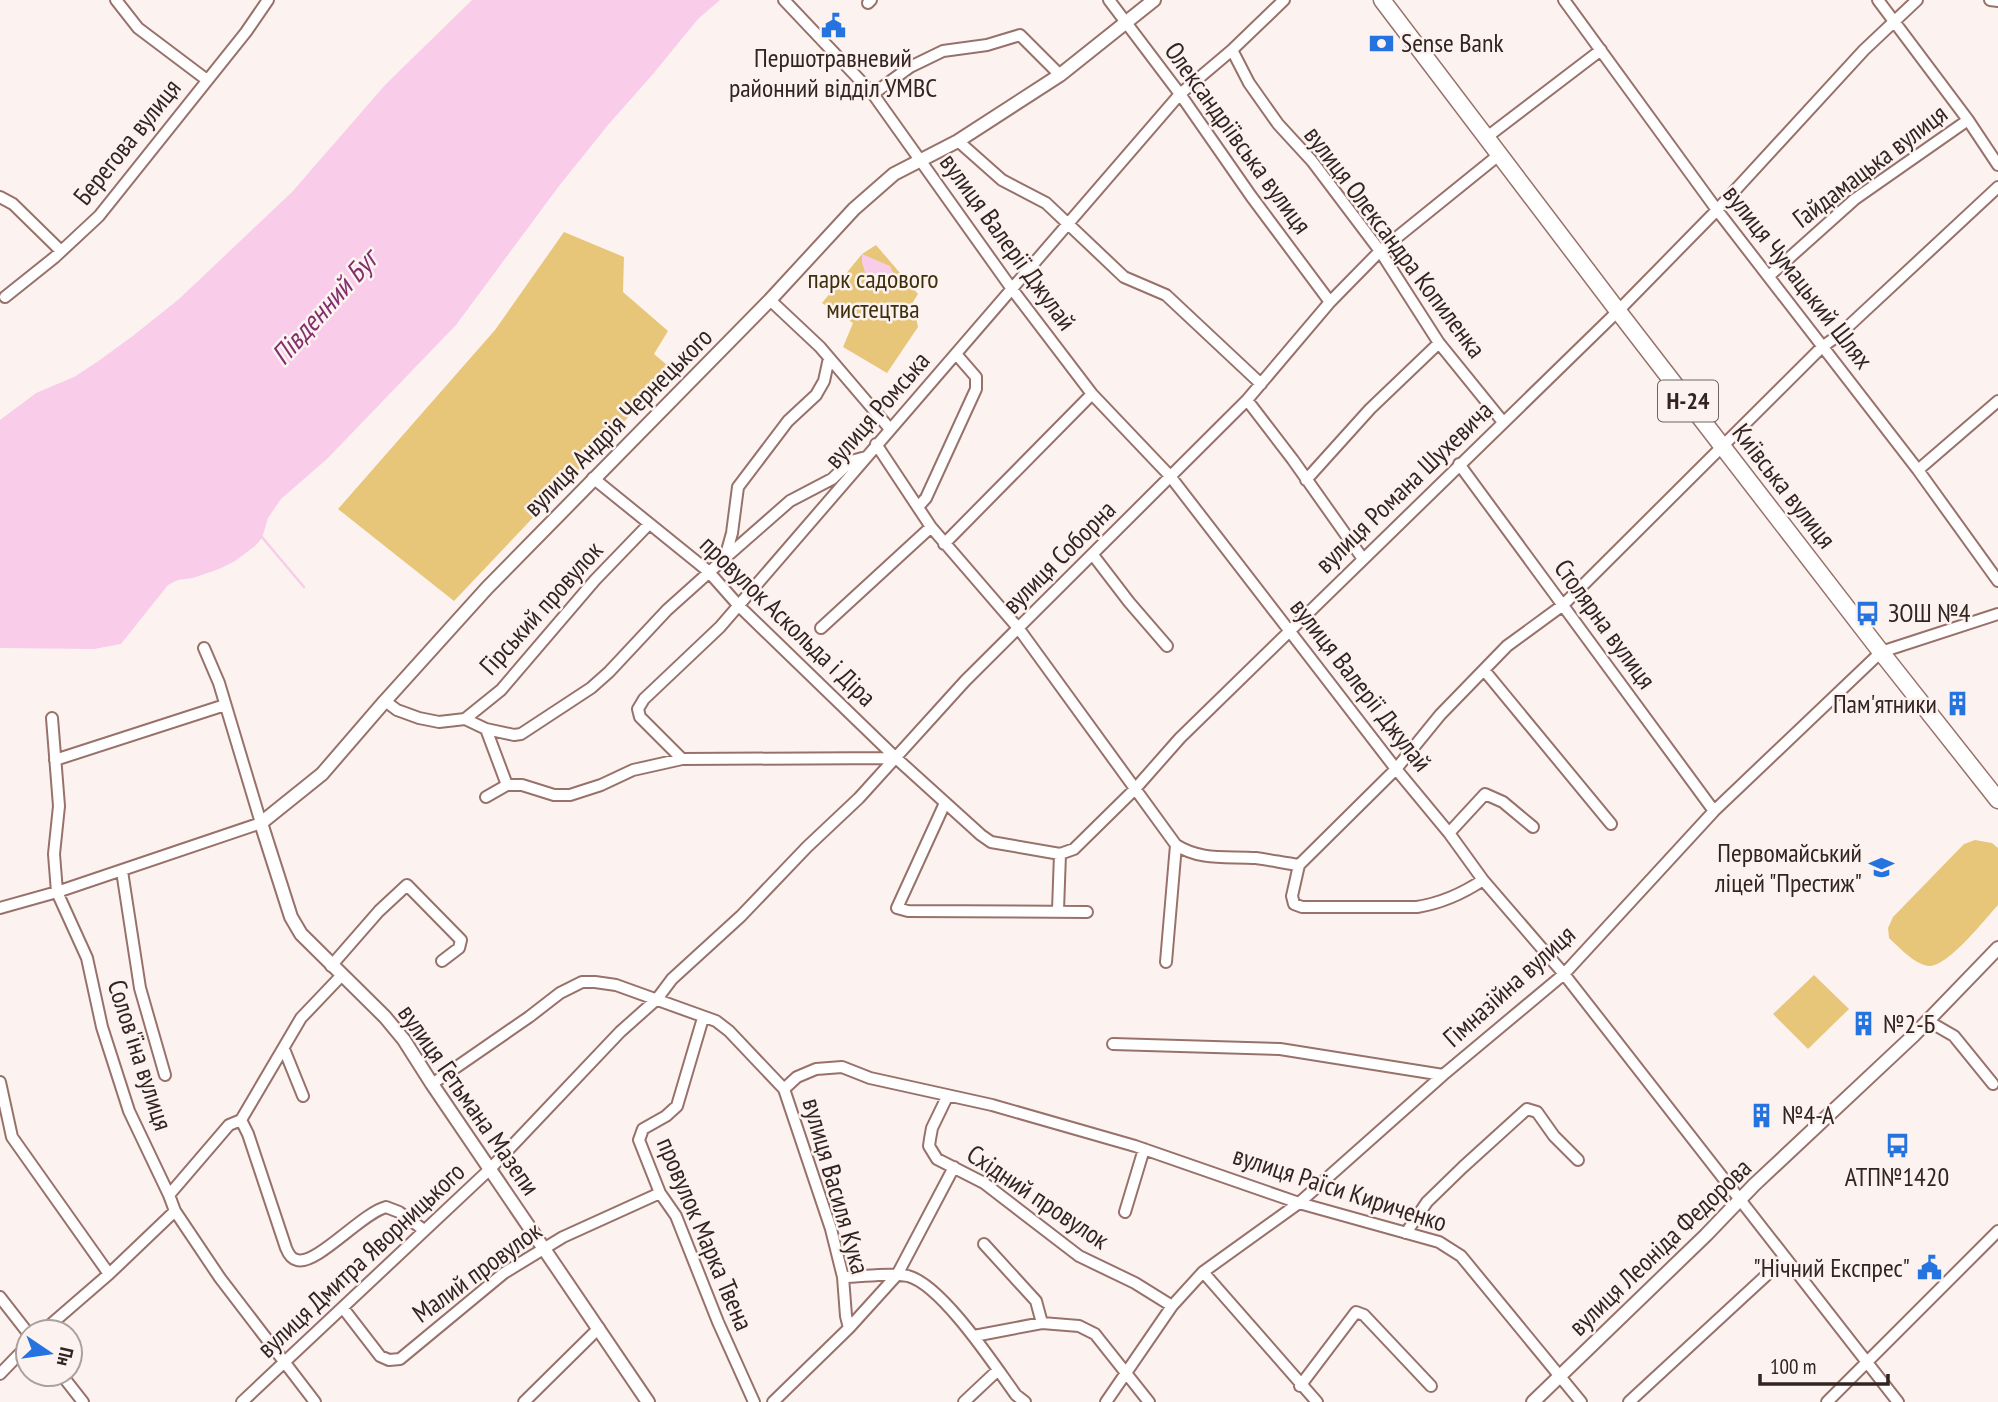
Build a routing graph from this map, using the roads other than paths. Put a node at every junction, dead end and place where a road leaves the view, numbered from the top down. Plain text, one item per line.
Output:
1 (116, 0) edge
2 (268, 0) edge
3 (783, 0) edge
4 (1109, 0) edge
5 (1154, 0) edge
6 (1284, 0) edge
7 (1382, 0) edge
8 (1564, 0) edge
9 (1878, 0) edge
10 (1917, 0) edge
11 (1990, 0) edge
12 (1998, 1) edge
13 (1894, 22) junction
14 (1125, 24) junction
15 (1232, 50) junction
16 (1601, 50) junction
17 (1060, 75) junction
18 (207, 80) junction
19 (873, 94) junction
20 (1181, 94) junction
21 (1968, 120) junction
22 (1487, 137) junction
23 (958, 141) junction
24 (1500, 154) junction
25 (921, 161) junction
26 (1998, 165) edge
27 (1998, 187) edge
28 (0, 197) edge
29 (1717, 211) junction
30 (1068, 223) junction
31 (61, 251) junction
32 (1380, 251) junction
33 (1769, 276) junction
34 (1012, 289) junction
35 (5, 296) dead end
36 (770, 300) junction
37 (1330, 302) junction
38 (1618, 311) junction
39 (1439, 343) junction
40 (1822, 347) junction
41 (956, 354) junction
42 (829, 358) junction
43 (1261, 384) junction
44 (1092, 394) junction
45 (1247, 400) junction
46 (1998, 401) edge
47 (1503, 422) junction
48 (890, 429) junction
49 (876, 444) junction
50 (1722, 446) junction
51 (868, 456) junction
52 (1459, 464) junction
53 (1918, 470) junction
54 (1170, 476) junction
55 (593, 478) junction
56 (1306, 480) junction
57 (918, 507) junction
58 (649, 524) junction
59 (931, 527) junction
60 (944, 544) junction
61 (1093, 555) junction
62 (725, 558) junction
63 (1363, 559) junction
64 (708, 571) junction
65 (1998, 581) edge
66 (1563, 605) junction
67 (739, 606) junction
68 (1998, 614) edge
69 (821, 628) dead end
70 (1019, 629) junction
71 (1290, 631) junction
72 (1167, 646) dead end
73 (204, 648) dead end
74 (1881, 652) junction
75 (1484, 670) junction
76 (385, 701) junction
77 (225, 705) junction
78 (52, 718) dead end
79 (465, 719) junction
80 (486, 729) junction
81 (896, 758) junction
82 (682, 759) junction
83 (55, 760) junction
84 (1396, 769) junction
85 (507, 785) junction
86 (1135, 789) junction
87 (486, 797) dead end
88 (1998, 800) edge
89 (946, 803) junction
90 (1713, 811) junction
91 (261, 823) junction
92 (1611, 824) dead end
93 (1533, 827) dead end
94 (1449, 833) junction
95 (1176, 845) junction
96 (1060, 854) junction
97 (1299, 865) junction
98 (122, 871) junction
99 (1483, 880) junction
100 (57, 892) junction
101 (0, 908) edge
102 (1058, 910) junction
103 (1087, 912) dead end
104 (1998, 948) edge
105 (442, 961) dead end
106 (1166, 962) dead end
107 (331, 966) junction
108 (1564, 974) junction
109 (342, 975) junction
110 (657, 999) junction
111 (703, 1018) junction
112 (1928, 1021) junction
113 (1113, 1044) dead end
114 (284, 1049) junction
115 (164, 1075) dead end
116 (1443, 1075) junction
117 (0, 1082) edge
118 (432, 1084) junction
119 (1993, 1084) dead end
120 (784, 1089) junction
121 (303, 1096) dead end
122 (947, 1097) junction
123 (241, 1120) junction
124 (1144, 1149) junction
125 (1578, 1160) dead end
126 (954, 1167) junction
127 (490, 1169) junction
128 (660, 1193) junction
129 (169, 1195) junction
130 (1742, 1199) junction
131 (1299, 1202) junction
132 (175, 1211) junction
133 (1125, 1212) dead end
134 (424, 1230) junction
135 (1998, 1231) edge
136 (1406, 1233) junction
137 (984, 1244) dead end
138 (545, 1248) junction
139 (1785, 1258) junction
140 (1203, 1272) junction
141 (109, 1275) junction
142 (897, 1275) junction
143 (843, 1277) junction
144 (0, 1297) edge
145 (1172, 1306) junction
146 (343, 1308) junction
147 (16, 1318) edge
148 (58, 1318) edge
149 (1042, 1323) junction
150 (599, 1328) junction
151 (849, 1328) junction
152 (974, 1336) junction
153 (14, 1360) edge
154 (1868, 1361) junction
155 (285, 1363) junction
156 (998, 1370) junction
157 (0, 1374) edge
158 (1126, 1375) junction
159 (1560, 1376) junction
160 (1300, 1386) junction
161 (1431, 1386) dead end
162 (72, 1388) edge
163 (83, 1402) edge
164 (242, 1402) edge
165 (315, 1402) edge
166 (524, 1402) edge
167 (648, 1402) edge
168 (754, 1402) edge
169 (773, 1402) edge
170 (964, 1402) edge
171 (1025, 1402) edge
172 (1106, 1402) edge
173 (1149, 1402) edge
174 (1317, 1402) edge
175 (1533, 1402) edge
176 (1581, 1402) edge
177 (1629, 1402) edge
178 (1827, 1402) edge
179 (1898, 1402) edge

1 - 18 street
2 - 18 street, Берегова вулиця
3 - 19 street, вулиця Валерії Джулай
4 - 14 street, Олександріївська вулиця
5 - 14 street, вулиця Андрія Чернецького
6 - 15 street, вулиця Ромська
7 - 22 main road, Київська вулиця / Н-24
8 - 16 street, вулиця Чумацький Шлях
9 - 13 street
10 - 13 street, вулиця Романа Шухевича
11 - 12 street
13 - 21 street
13 - 29 street, вулиця Романа Шухевича
14 - 17 street, вулиця Андрія Чернецького
14 - 20 street, Олександріївська вулиця
15 - 20 street, вулиця Ромська
15 - 32 street, вулиця Олександра Копиленка
16 - 22 street
16 - 29 street, вулиця Чумацький Шлях
17 - 19 street
17 - 23 street, вулиця Андрія Чернецького
18 - 31 street, Берегова вулиця
19 - 25 street, вулиця Валерії Джулай
20 - 30 street, вулиця Ромська
20 - 37 street, Олександріївська вулиця
21 - 26 street
21 - 33 street, Гайдамацька вулиця
22 - 24 main road, Київська вулиця / Н-24
23 - 25 street, вулиця Андрія Чернецького
23 - 30 street
24 - 32 street, вулиця Соборна
24 - 38 main road, Київська вулиця / Н-24
25 - 34 street, вулиця Валерії Джулай
25 - 36 street, вулиця Андрія Чернецького
27 - 40 street
28 - 31 street
29 - 33 street, вулиця Чумацький Шлях
29 - 38 street, вулиця Романа Шухевича
30 - 34 street, вулиця Ромська
30 - 43 street
31 - 35 street, Берегова вулиця
32 - 37 street, вулиця Соборна
32 - 39 street, вулиця Олександра Копиленка
33 - 40 street, вулиця Чумацький Шлях
34 - 41 street, вулиця Ромська
34 - 44 street, вулиця Валерії Джулай
36 - 42 street
36 - 55 street, вулиця Андрія Чернецького
37 - 43 street, вулиця Соборна
38 - 47 street, вулиця Романа Шухевича
38 - 50 main road, Київська вулиця / Н-24
39 - 47 street, вулиця Олександра Копиленка
39 - 56 street
40 - 50 street
40 - 53 street, вулиця Чумацький Шлях
41 - 48 street, вулиця Ромська
41 - 57 street
42 - 48 street
42 - 62 street
43 - 45 street, вулиця Соборна
44 - 54 street, вулиця Валерії Джулай
44 - 60 street
45 - 54 street, вулиця Соборна
45 - 56 street
46 - 53 street
47 - 52 street, вулиця Романа Шухевича
48 - 49 street, вулиця Ромська
49 - 51 street, вулиця Ромська
49 - 57 street
50 - 66 street
50 - 74 main road, Київська вулиця / Н-24
51 - 62 street
51 - 67 street, вулиця Ромська
52 - 63 street, вулиця Романа Шухевича
52 - 66 street, Столярна вулиця
53 - 65 street, вулиця Чумацький Шлях
54 - 61 street, вулиця Соборна
54 - 71 street, вулиця Валерії Джулай
55 - 58 street, провулок Аскольда і Діра
55 - 76 street, вулиця Андрія Чернецького
56 - 63 street
57 - 59 street
58 - 64 street, провулок Аскольда і Діра
58 - 79 street, Гірський провулок
59 - 60 street
59 - 69 street
60 - 70 street
61 - 70 street, вулиця Соборна
61 - 72 street
62 - 64 street
63 - 71 street, вулиця Романа Шухевича
64 - 67 street, провулок Аскольда і Діра
64 - 80 street
66 - 75 street
66 - 90 street, Столярна вулиця
67 - 81 street, провулок Аскольда і Діра
67 - 82 street, вулиця Ромська
68 - 74 street, Гімназійна вулиця
70 - 81 street, вулиця Соборна
70 - 86 street
71 - 84 street, вулиця Валерії Джулай
71 - 86 street, вулиця Романа Шухевича
73 - 77 street, вулиця Гетьмана Мазепи
74 - 88 main road, Київська вулиця / Н-24
74 - 90 street, Гімназійна вулиця
75 - 84 street
75 - 92 street
76 - 79 street
76 - 91 street, вулиця Андрія Чернецького
77 - 83 street
77 - 91 street, вулиця Гетьмана Мазепи
78 - 83 street, Солов'їна вулиця
79 - 80 street
80 - 85 street
81 - 82 street
81 - 89 street, провулок Аскольда і Діра
81 - 110 street, вулиця Соборна
82 - 85 street
83 - 100 street, Солов'їна вулиця
84 - 94 street, вулиця Валерії Джулай
84 - 97 street
85 - 87 street
86 - 95 street
86 - 96 street, вулиця Романа Шухевича
89 - 96 street
89 - 102 street
90 - 108 street, Гімназійна вулиця
91 - 98 street, вулиця Андрія Чернецького
91 - 107 street, вулиця Гетьмана Мазепи
93 - 94 street
94 - 99 street, вулиця Валерії Джулай
95 - 97 street
95 - 106 street
96 - 102 street
97 - 99 street
98 - 100 street, вулиця Андрія Чернецького
98 - 115 street
99 - 108 street, вулиця Валерії Джулай
100 - 101 street, вулиця Андрія Чернецького
100 - 129 street, Солов'їна вулиця
102 - 103 street
104 - 112 street, вулиця Леоніда Федорова
105 - 107 street
107 - 109 street, вулиця Гетьмана Мазепи
108 - 116 street, Гімназійна вулиця
108 - 130 street, вулиця Валерії Джулай
109 - 114 street
109 - 118 street, вулиця Гетьмана Мазепи
110 - 111 street, вулиця Василя Кука
110 - 118 street, вулиця Василя Кука
110 - 127 street, вулиця Дмитра Яворницького
111 - 120 street, вулиця Василя Кука
111 - 128 street, провулок Марка Твена
112 - 119 street
112 - 130 street, вулиця Леоніда Федорова
113 - 116 street
114 - 121 street
114 - 123 street
116 - 131 street, Гімназійна вулиця
117 - 141 street
118 - 127 street, вулиця Гетьмана Мазепи
120 - 122 street, вулиця Раїси Кириченко
120 - 143 street, вулиця Василя Кука
122 - 124 street, вулиця Раїси Кириченко
122 - 126 street, Східний провулок
123 - 129 street
123 - 134 street
124 - 131 street, вулиця Раїси Кириченко
124 - 133 street
125 - 136 street
126 - 142 street, вулиця Василя Кука
126 - 145 street, Східний провулок
127 - 134 street, вулиця Дмитра Яворницького
127 - 138 street, вулиця Гетьмана Мазепи
128 - 138 street, Малий провулок
128 - 168 street, провулок Марка Твена
129 - 132 street, Солов'їна вулиця
130 - 139 street, вулиця Валерії Джулай
130 - 159 street, вулиця Леоніда Федорова
131 - 136 street, вулиця Раїси Кириченко
131 - 140 street, Гімназійна вулиця
132 - 141 street
132 - 155 street, Солов'їна вулиця
134 - 146 street, вулиця Дмитра Яворницького
135 - 154 street
136 - 159 street, вулиця Раїси Кириченко
137 - 149 street
138 - 146 street, Малий провулок
138 - 150 street, вулиця Гетьмана Мазепи
139 - 154 street, вулиця Валерії Джулай
139 - 177 street
140 - 145 street, Гімназійна вулиця
140 - 160 street
141 - 148 street
142 - 143 street
142 - 151 street, вулиця Василя Кука
142 - 152 street
143 - 151 street, вулиця Василя Кука
144 - 147 street
145 - 158 street, Гімназійна вулиця
146 - 155 street, вулиця Дмитра Яворницького
149 - 152 street
149 - 158 street
150 - 166 street
150 - 167 street, вулиця Гетьмана Мазепи
151 - 169 street, вулиця Василя Кука
152 - 156 street
153 - 157 street
154 - 178 street
154 - 179 street, вулиця Валерії Джулай
155 - 164 street, вулиця Дмитра Яворницького
155 - 165 street, Солов'їна вулиця
156 - 170 street
156 - 171 street
158 - 172 street, Гімназійна вулиця
158 - 173 street
159 - 175 street, вулиця Леоніда Федорова
159 - 176 street, вулиця Раїси Кириченко
160 - 161 street
160 - 174 street
162 - 163 street

